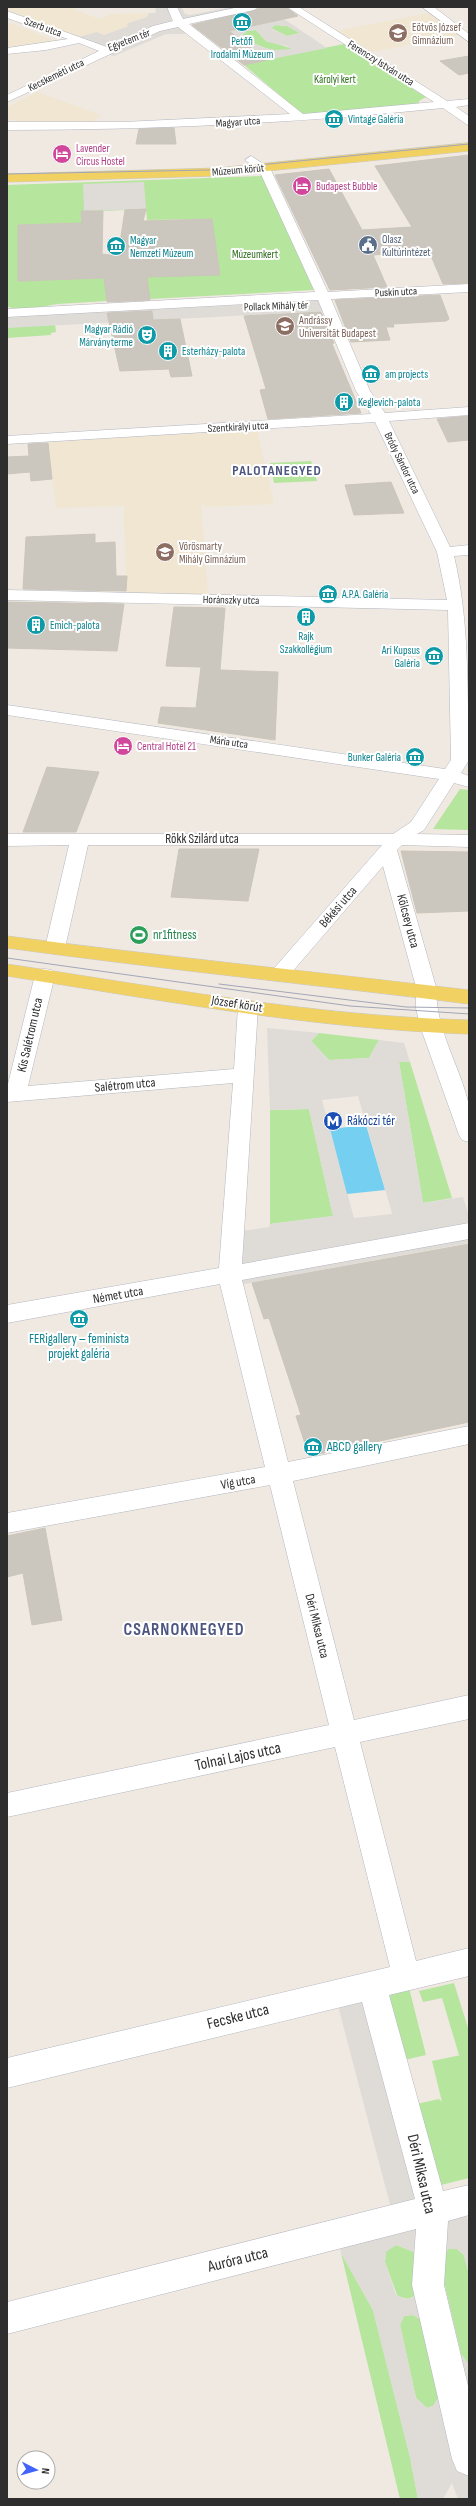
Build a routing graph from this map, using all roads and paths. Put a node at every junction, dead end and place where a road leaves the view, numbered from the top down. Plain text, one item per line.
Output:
1 (172, 7) edge
2 (254, 7) edge
3 (292, 7) edge
4 (427, 7) edge
5 (7, 14) edge
6 (463, 18) dead end
7 (445, 20) junction
8 (179, 22) junction
9 (469, 38) edge
10 (79, 40) junction
11 (7, 51) edge
12 (105, 51) junction
13 (7, 99) edge
14 (469, 102) edge
15 (446, 105) junction
16 (300, 117) junction
17 (469, 122) edge
18 (7, 126) edge
19 (469, 138) edge
20 (469, 147) edge
21 (251, 160) junction
22 (7, 168) edge
23 (264, 168) junction
24 (7, 178) edge
25 (469, 288) edge
26 (323, 296) junction
27 (7, 313) edge
28 (7, 319) edge
29 (469, 411) edge
30 (380, 417) junction
31 (7, 440) edge
32 (469, 550) edge
33 (445, 552) junction
34 (7, 595) edge
35 (456, 605) junction
36 (7, 710) edge
37 (450, 775) junction
38 (469, 782) edge
39 (80, 839) junction
40 (7, 840) edge
41 (469, 841) edge
42 (393, 844) junction
43 (7, 942) edge
44 (55, 948) junction
45 (7, 970) edge
46 (279, 974) junction
47 (45, 975) junction
48 (427, 992) junction
49 (469, 997) edge
50 (248, 1007) junction
51 (430, 1026) junction
52 (469, 1027) edge
53 (244, 1075) junction
54 (12, 1095) edge
55 (469, 1135) edge
56 (469, 1231) edge
57 (230, 1275) junction
58 (7, 1314) edge
59 (469, 1435) edge
60 (279, 1474) junction
61 (7, 1523) edge
62 (469, 1707) edge
63 (344, 1734) junction
64 (7, 1805) edge
65 (469, 1962) edge
66 (406, 1976) junction
67 (372, 1985) junction
68 (7, 2073) edge
69 (469, 2200) edge
70 (433, 2210) junction
71 (7, 2318) edge
72 (469, 2459) edge

1 - 8 street
2 - 8 street, Egyetem tér
3 - 15 street, Ferenczy István utca
4 - 7 street
5 - 10 street, Szerb utca
6 - 7 street
7 - 9 street
8 - 12 street, Egyetem tér
8 - 16 street
10 - 11 street
10 - 12 street, Egyetem tér
12 - 13 street, Kecskeméti utca
14 - 15 street, Magyar utca
15 - 16 street, Magyar utca
15 - 17 street, Ferenczy István utca
16 - 18 street, Magyar utca
19 - 21 main road, Múzeum körút
20 - 23 main road, Múzeum körút
21 - 22 main road, Múzeum körút
21 - 23 street
23 - 24 main road, Múzeum körút
23 - 26 street, Bródy Sándor utca
25 - 26 street, Puskin utca
26 - 27 street, Pollack Mihály tér
26 - 28 street, Pollack Mihály tér
26 - 30 street, Bródy Sándor utca
29 - 30 street, Szentkirályi utca
30 - 31 street, Szentkirályi utca
30 - 33 street, Bródy Sándor utca
32 - 33 street
33 - 35 street, Bródy Sándor utca
34 - 35 street, Horánszky utca
35 - 37 street, Bródy Sándor utca
36 - 37 street, Mária utca
37 - 38 street, Mária utca
37 - 42 street, Bródy Sándor utca
39 - 40 street, Rökk Szilárd utca
39 - 42 street, Rökk Szilárd utca
39 - 44 street
41 - 42 street, Rökk Szilárd utca
42 - 46 street, Békési utca
42 - 48 street, Kölcsey utca
43 - 44 main road
44 - 46 main road
45 - 47 main road, József körút
46 - 48 main road
47 - 50 main road, József körút
47 - 54 street, Kis Salétrom utca
48 - 49 main road
48 - 51 street, Kölcsey utca
50 - 51 main road, József körút
50 - 53 street
51 - 52 main road, József körút
51 - 55 street
53 - 54 street, Salétrom utca
53 - 57 street
56 - 57 street
57 - 58 street, Német utca
57 - 60 street, Déri Miksa utca
59 - 60 street, Víg utca
60 - 61 street, Víg utca
60 - 63 street, Déri Miksa utca
62 - 63 street, Tolnai Lajos utca
63 - 64 street, Tolnai Lajos utca
63 - 66 street, Déri Miksa utca
65 - 66 street, Fecske utca
66 - 67 street, Fecske utca
67 - 68 street, Fecske utca
67 - 70 street, Déri Miksa utca
69 - 70 street, Auróra utca
70 - 71 street, Auróra utca
70 - 72 street, Déri Miksa utca

